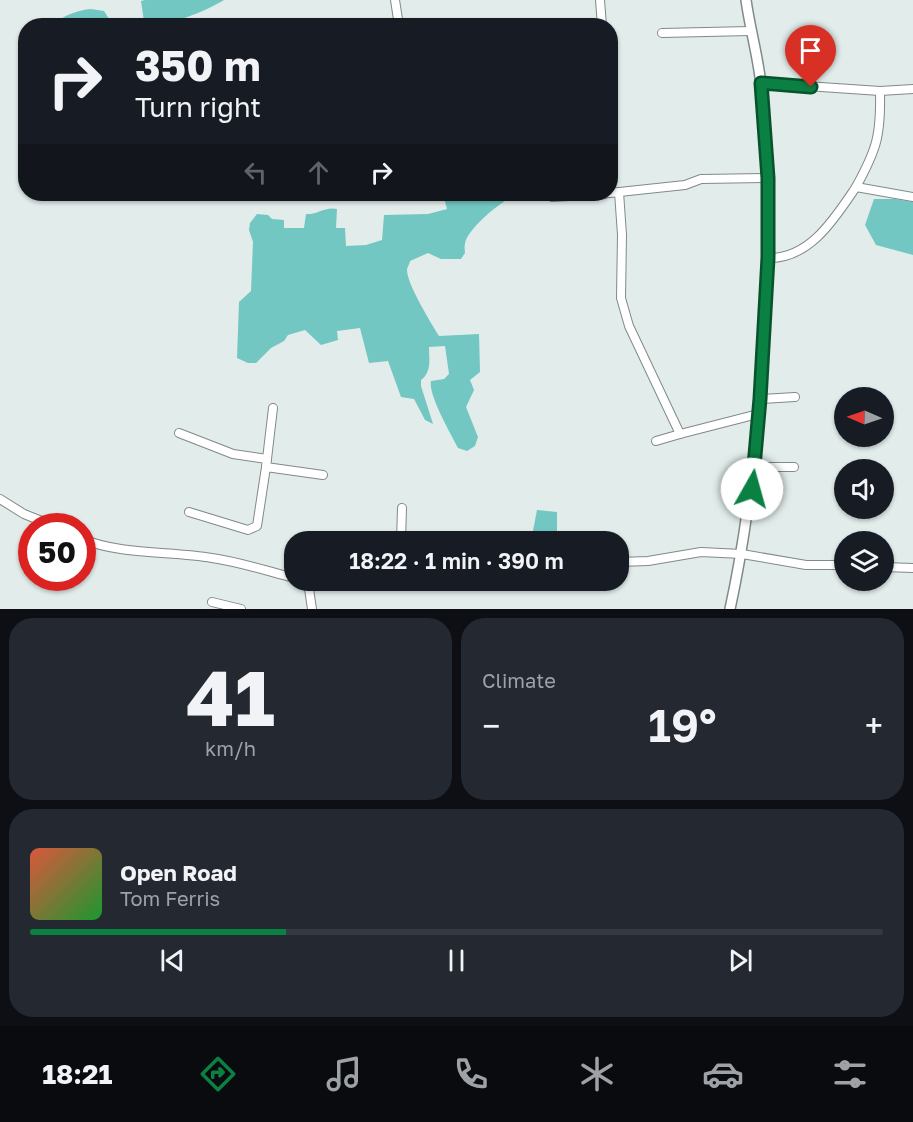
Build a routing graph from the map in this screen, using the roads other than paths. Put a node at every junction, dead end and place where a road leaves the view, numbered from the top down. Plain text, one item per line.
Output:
1 (395, 0) edge
2 (600, 0) edge
3 (746, 0) edge
4 (398, 18) edge
5 (602, 18) edge
6 (750, 31) junction
7 (662, 33) dead end
8 (761, 83) junction
9 (913, 89) edge
10 (880, 91) junction
11 (768, 178) junction
12 (856, 187) junction
13 (618, 193) edge
14 (913, 196) edge
15 (616, 201) edge
16 (768, 258) junction
17 (795, 397) dead end
18 (760, 399) junction
19 (273, 408) dead end
20 (758, 414) junction
21 (179, 433) dead end
22 (680, 434) junction
23 (656, 441) dead end
24 (266, 463) junction
25 (754, 467) junction
26 (794, 467) dead end
27 (323, 475) dead end
28 (0, 499) edge
29 (402, 508) dead end
30 (189, 512) dead end
31 (22, 513) edge
32 (401, 531) edge
33 (96, 543) edge
34 (742, 554) junction
35 (629, 562) edge
36 (834, 565) edge
37 (894, 567) edge
38 (913, 568) edge
39 (284, 576) edge
40 (308, 591) edge
41 (212, 602) dead end
42 (241, 609) edge
43 (312, 609) edge
44 (730, 609) edge

1 - 4 street
2 - 5 street
3 - 6 main road
6 - 7 street
6 - 8 main road
8 - 10 street
8 - 11 main road
9 - 10 street
10 - 12 street
11 - 13 street
11 - 16 main road
12 - 14 street
12 - 16 street
15 - 22 street
16 - 18 main road
17 - 18 street
18 - 20 main road
19 - 24 street
20 - 22 street
20 - 25 main road
21 - 24 street
22 - 23 street
24 - 27 street
24 - 30 street
25 - 26 street
25 - 34 main road
28 - 31 street
29 - 32 street
33 - 39 street
34 - 35 street
34 - 36 street
34 - 44 main road
37 - 38 street
40 - 43 street
41 - 42 street

